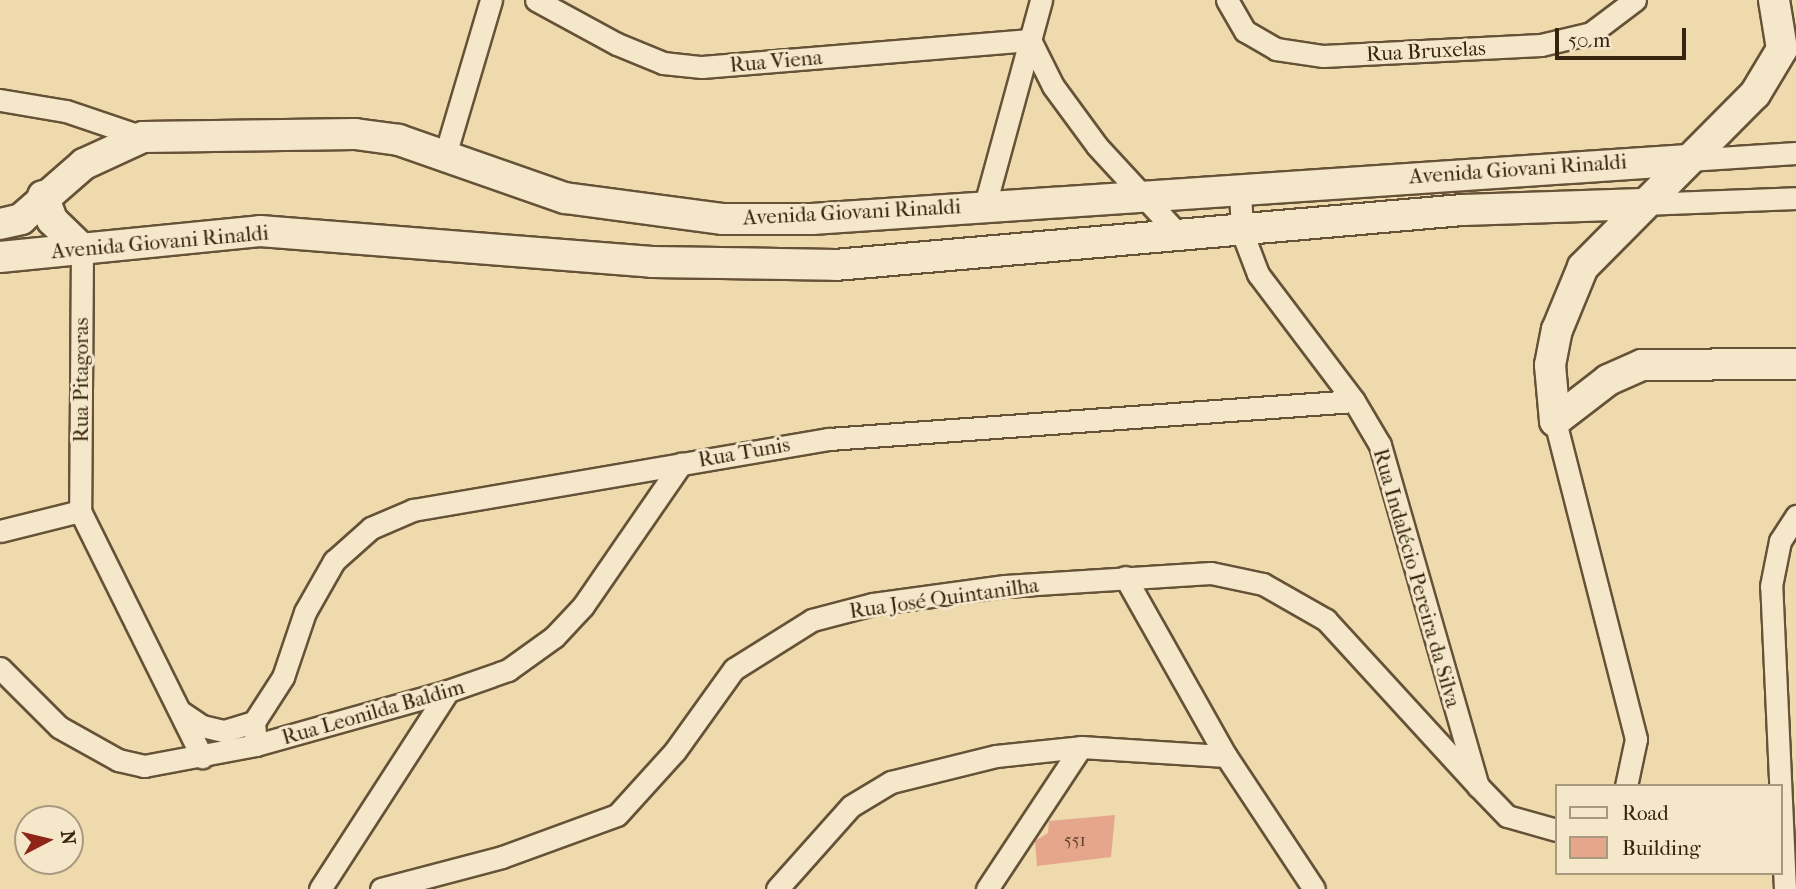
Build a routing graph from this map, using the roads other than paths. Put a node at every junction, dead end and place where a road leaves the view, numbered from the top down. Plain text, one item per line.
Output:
1 (491, 0) edge
2 (536, 0) edge
3 (1041, 0) edge
4 (1227, 0) edge
5 (1635, 0) edge
6 (1774, 0) edge
7 (1030, 40) junction
8 (0, 100) edge
9 (144, 137) junction
10 (446, 152) junction
11 (1796, 153) edge
12 (1688, 160) junction
13 (1240, 190) junction
14 (1147, 195) junction
15 (43, 196) junction
16 (1796, 198) edge
17 (1643, 204) junction
18 (985, 205) junction
19 (1615, 216) junction
20 (0, 225) edge
21 (1242, 232) junction
22 (1181, 237) junction
23 (82, 249) junction
24 (0, 257) edge
25 (1796, 363) edge
26 (1354, 401) junction
27 (1555, 421) junction
28 (681, 464) junction
29 (80, 511) junction
30 (1796, 516) edge
31 (0, 531) edge
32 (1125, 577) junction
33 (0, 668) edge
34 (448, 691) junction
35 (181, 712) junction
36 (254, 722) junction
37 (256, 745) junction
38 (1081, 747) junction
39 (1226, 756) junction
40 (202, 757) junction
41 (1626, 784) edge
42 (1780, 784) edge
43 (1478, 786) junction
44 (1782, 824) edge
45 (1554, 829) edge
46 (402, 887) edge
47 (320, 889) edge
48 (382, 889) edge
49 (777, 889) edge
50 (987, 889) edge
51 (1314, 889) edge
52 (1785, 889) edge

1 - 10 street
2 - 7 street, Rua Viena
3 - 7 street
4 - 5 street, Rua Bruxelas
6 - 12 street
7 - 14 street
7 - 18 street
8 - 9 street
9 - 10 street, Avenida Giovani Rinaldi
9 - 15 street, Avenida Giovani Rinaldi
10 - 18 street, Avenida Giovani Rinaldi
11 - 12 street, Avenida Giovani Rinaldi
12 - 13 street, Avenida Giovani Rinaldi
12 - 17 street
13 - 14 street, Avenida Giovani Rinaldi
13 - 21 street
14 - 18 street, Avenida Giovani Rinaldi
14 - 22 street
15 - 20 street, Avenida Giovani Rinaldi
15 - 23 street
16 - 17 street, Avenida Giovani Rinaldi
17 - 19 street, Avenida Giovani Rinaldi
19 - 21 street, Avenida Giovani Rinaldi
19 - 27 street
21 - 22 street, Avenida Giovani Rinaldi
21 - 26 street, Rua Indalécio Pereira da Silva
22 - 23 street, Avenida Giovani Rinaldi
23 - 24 street, Avenida Giovani Rinaldi
23 - 29 street, Rua Pitagoras
25 - 27 street
26 - 28 street, Rua Tunis
26 - 43 street, Rua Indalécio Pereira da Silva
27 - 41 street
28 - 34 street, Rua Leonilda Baldim
28 - 36 street, Rua Tunis
29 - 31 street
29 - 35 street
30 - 42 street
32 - 39 street
32 - 43 street, Rua José Quintanilha
32 - 46 street, Rua José Quintanilha
33 - 40 street, Rua Leonilda Baldim
34 - 37 street, Rua Leonilda Baldim
34 - 47 street
35 - 36 street
35 - 40 street
36 - 37 street
37 - 40 street, Rua Leonilda Baldim
38 - 39 street
38 - 49 street
38 - 50 street
39 - 51 street
43 - 45 street, Rua Indalécio Pereira da Silva
44 - 52 street
46 - 48 street, Rua José Quintanilha

